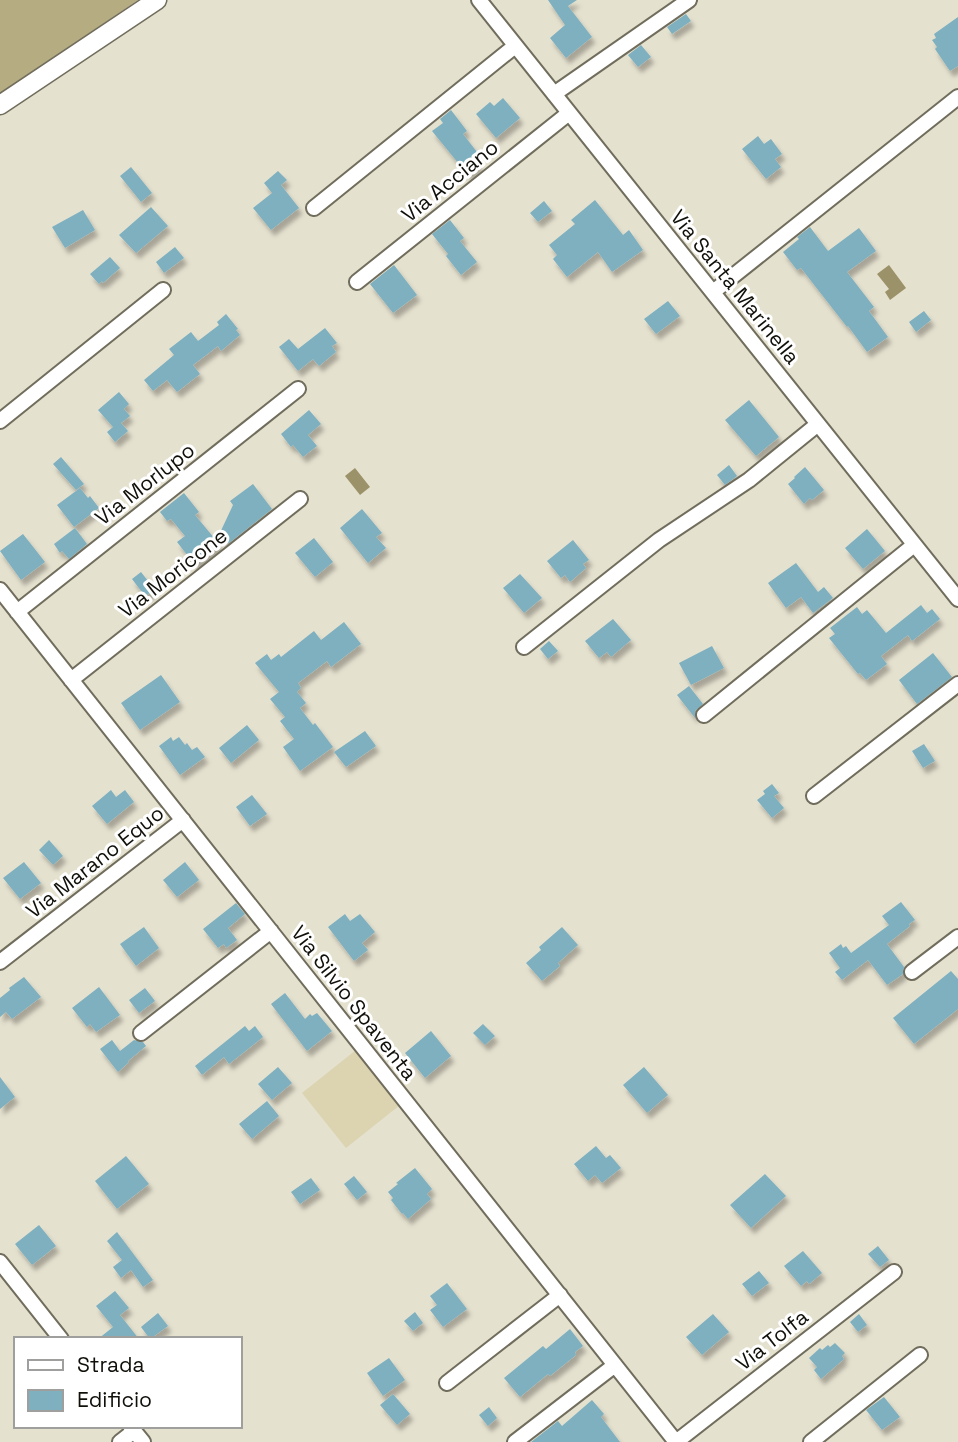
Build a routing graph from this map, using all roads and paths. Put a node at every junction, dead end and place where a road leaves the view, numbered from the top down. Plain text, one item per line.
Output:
1 (157, 0) edge
2 (479, 0) edge
3 (690, 0) edge
4 (516, 46) junction
5 (554, 94) junction
6 (958, 97) edge
7 (0, 105) edge
8 (569, 113) junction
9 (314, 208) dead end
10 (357, 282) dead end
11 (163, 290) dead end
12 (713, 292) junction
13 (298, 389) dead end
14 (0, 421) edge
15 (818, 425) junction
16 (300, 499) dead end
17 (914, 545) junction
18 (0, 590) edge
19 (958, 599) edge
20 (18, 612) junction
21 (524, 648) dead end
22 (71, 680) junction
23 (958, 684) edge
24 (704, 715) dead end
25 (814, 796) dead end
26 (183, 820) junction
27 (271, 931) junction
28 (958, 937) edge
29 (0, 962) edge
30 (912, 972) dead end
31 (141, 1033) dead end
32 (0, 1262) edge
33 (894, 1272) dead end
34 (560, 1296) junction
35 (59, 1337) edge
36 (920, 1355) dead end
37 (615, 1365) junction
38 (447, 1383) dead end
39 (136, 1433) edge
40 (669, 1440) edge
41 (120, 1442) edge
42 (514, 1442) edge
43 (811, 1442) edge

1 - 7 main road
2 - 4 street, Via Santa Marinella
3 - 5 street
4 - 5 street, Via Santa Marinella
4 - 9 street
5 - 8 street, Via Santa Marinella
6 - 12 street
8 - 10 street, Via Acciano
8 - 12 street, Via Santa Marinella
11 - 14 street
12 - 15 street, Via Santa Marinella
13 - 20 street, Via Morlupo
15 - 17 street, Via Santa Marinella
15 - 21 street
16 - 22 street, Via Moricone
17 - 19 street, Via Santa Marinella
17 - 24 street
18 - 20 street, Via Silvio Spaventa
20 - 22 street, Via Silvio Spaventa
22 - 26 street, Via Silvio Spaventa
23 - 25 street
26 - 27 street, Via Silvio Spaventa
26 - 29 street, Via Marano Equo
27 - 31 street
27 - 34 street, Via Silvio Spaventa
28 - 30 street
32 - 35 street
33 - 40 street, Via Tolfa
34 - 37 street, Via Silvio Spaventa
34 - 38 street
36 - 43 street
37 - 40 street, Via Silvio Spaventa
37 - 42 street
39 - 41 street

